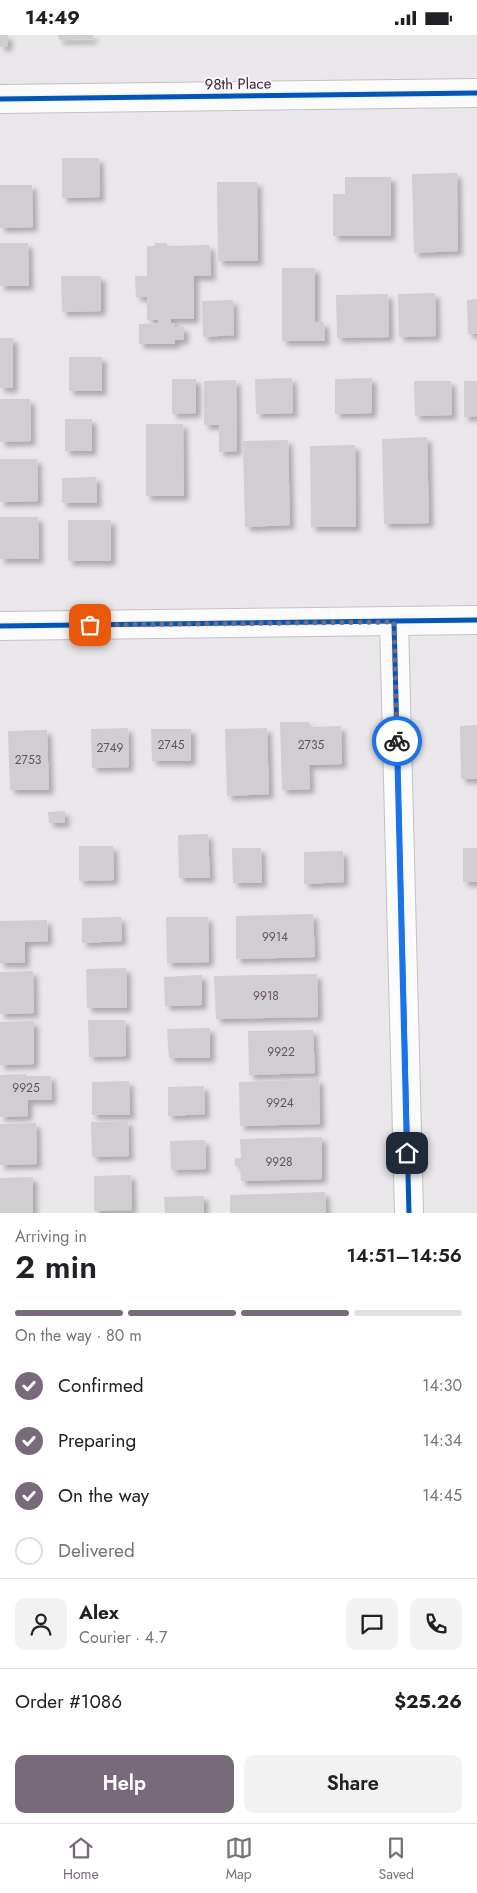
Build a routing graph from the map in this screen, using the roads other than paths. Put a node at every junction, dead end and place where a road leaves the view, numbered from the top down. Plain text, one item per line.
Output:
1 (477, 93) edge
2 (0, 99) edge
3 (477, 620) edge
4 (394, 622) junction
5 (0, 626) edge
6 (408, 1213) edge

1 - 2 street, 98th Place
3 - 4 street
4 - 5 street
4 - 6 street

